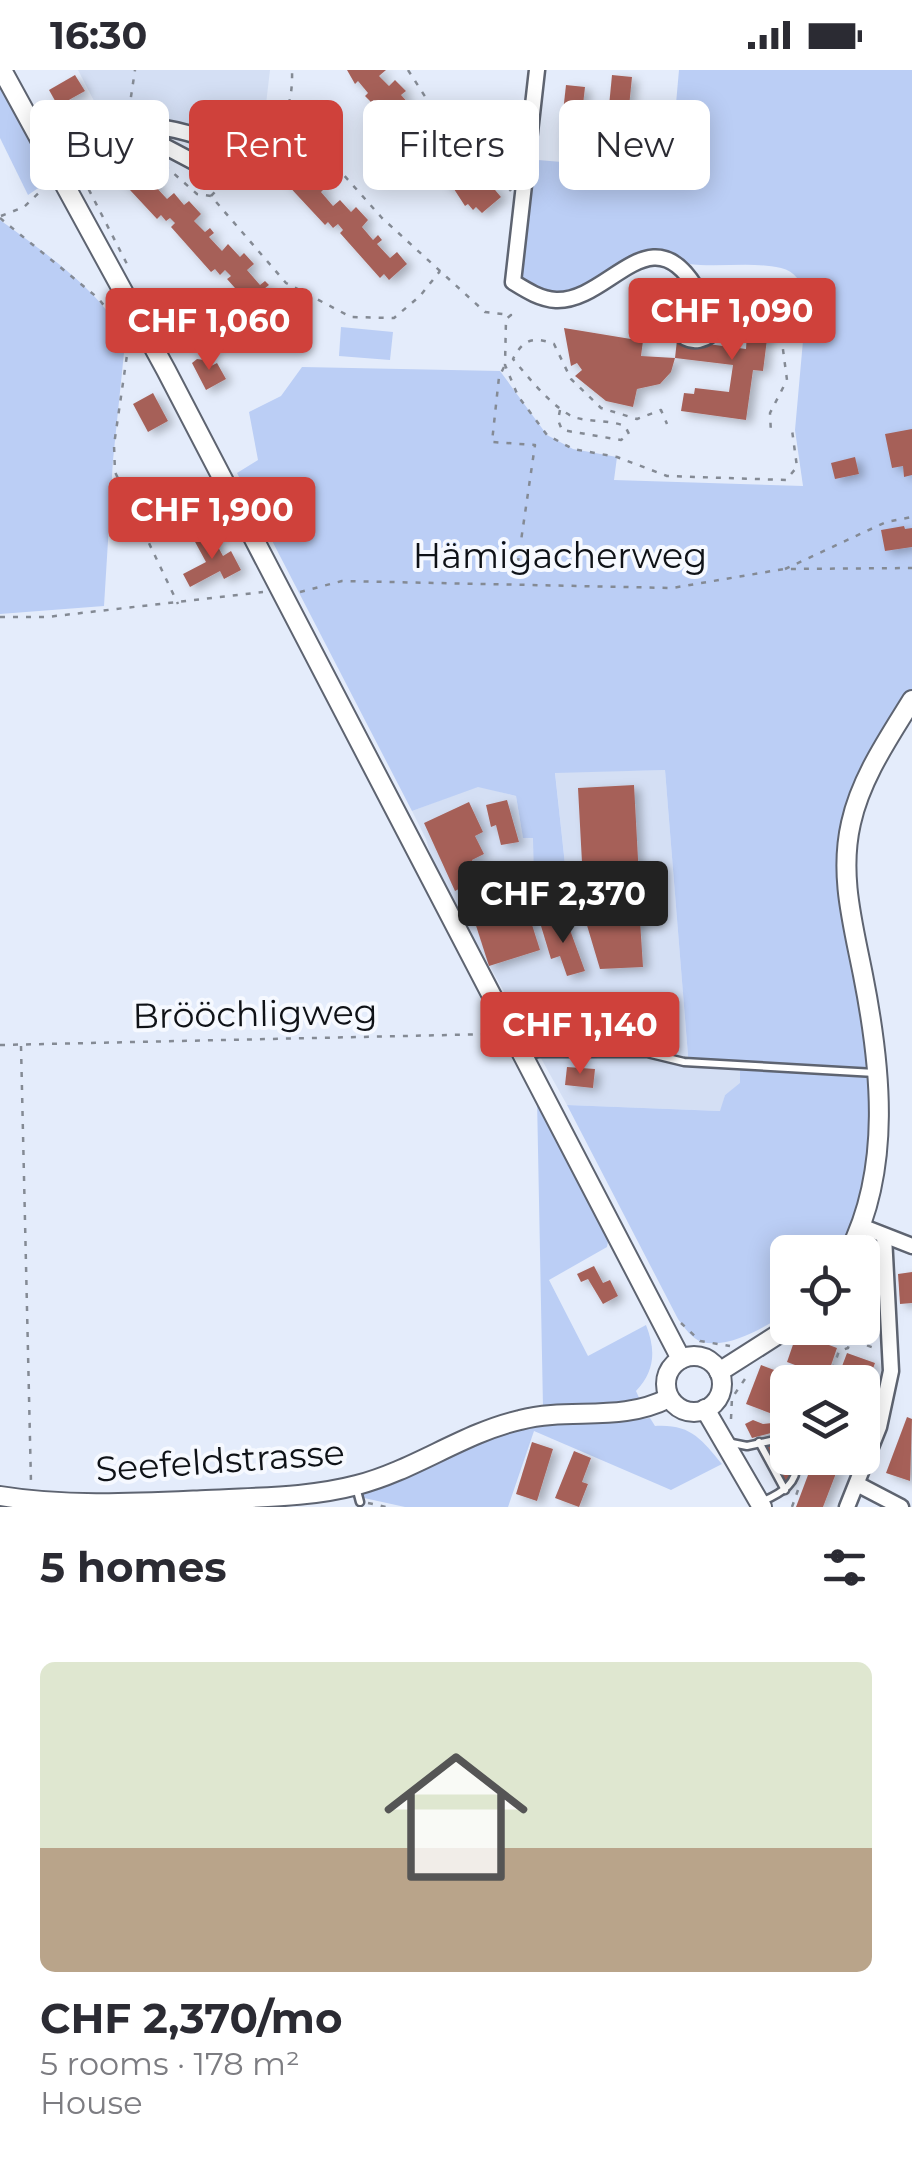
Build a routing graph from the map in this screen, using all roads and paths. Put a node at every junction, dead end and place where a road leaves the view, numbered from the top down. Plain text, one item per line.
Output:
1 (2, 70) edge
2 (134, 70) edge
3 (292, 70) edge
4 (408, 70) edge
5 (537, 70) edge
6 (132, 100) edge
7 (288, 100) edge
8 (30, 123) edge
9 (169, 169) edge
10 (343, 174) edge
11 (42, 190) edge
12 (67, 190) edge
13 (218, 190) edge
14 (211, 196) junction
15 (522, 203) junction
16 (0, 217) edge
17 (441, 270) junction
18 (694, 284) joint
19 (505, 365) junction
20 (560, 410) junction
21 (606, 410) junction
22 (604, 420) junction
23 (667, 424) dead end
24 (792, 430) dead end
25 (771, 434) dead end
26 (912, 517) edge
27 (912, 568) edge
28 (784, 570) junction
29 (515, 583) junction
30 (282, 593) junction
31 (178, 604) junction
32 (0, 617) edge
33 (912, 700) edge
34 (511, 1033) junction
35 (21, 1044) junction
36 (0, 1045) edge
37 (523, 1056) junction
38 (875, 1073) junction
39 (861, 1226) junction
40 (856, 1235) edge
41 (884, 1236) junction
42 (912, 1246) edge
43 (770, 1339) edge
44 (849, 1345) edge
45 (865, 1345) edge
46 (892, 1355) junction
47 (681, 1359) junction
48 (834, 1365) edge
49 (719, 1372) junction
50 (669, 1398) junction
51 (705, 1409) junction
52 (880, 1420) edge
53 (723, 1441) junction
54 (770, 1441) edge
55 (758, 1442) junction
56 (795, 1475) edge
57 (861, 1475) edge
58 (857, 1484) junction
59 (785, 1490) junction
60 (0, 1496) edge
61 (31, 1502) junction
62 (761, 1505) edge
63 (847, 1507) edge
64 (901, 1507) edge

1 - 8 main road
2 - 6 path
3 - 7 path
4 - 15 path
5 - 15 street
9 - 14 path
10 - 17 path
11 - 16 path
12 - 30 main road
13 - 14 path
14 - 17 path
15 - 18 street
16 - 31 path
17 - 19 path
18 - 25 path
19 - 24 path
19 - 29 path
20 - 21 path
20 - 22 path
20 - 22 path
21 - 22 path
21 - 23 path
26 - 28 path
27 - 28 path, Hämigacherweg
28 - 29 path, Hämigacherweg
29 - 30 path, Hämigacherweg
30 - 31 path, Hämigacherweg
30 - 34 main road
31 - 32 path, Hämigacherweg
33 - 38 main road
34 - 35 path, Brööchligweg
34 - 37 main road
35 - 36 path, Brööchligweg
35 - 61 path
37 - 38 lane
37 - 47 main road
38 - 39 main road
39 - 40 main road
39 - 41 street
41 - 42 street
41 - 46 street
43 - 49 main road
44 - 48 path
45 - 46 path
46 - 52 street
47 - 49 main road
47 - 50 main road
49 - 51 main road
50 - 51 main road
50 - 61 main road, Seefeldstrasse
51 - 53 main road
53 - 55 lane
53 - 62 main road
54 - 55 lane
55 - 59 lane
56 - 59 lane
57 - 58 street
58 - 63 street
58 - 64 street
59 - 62 lane
60 - 61 main road, Seefeldstrasse

